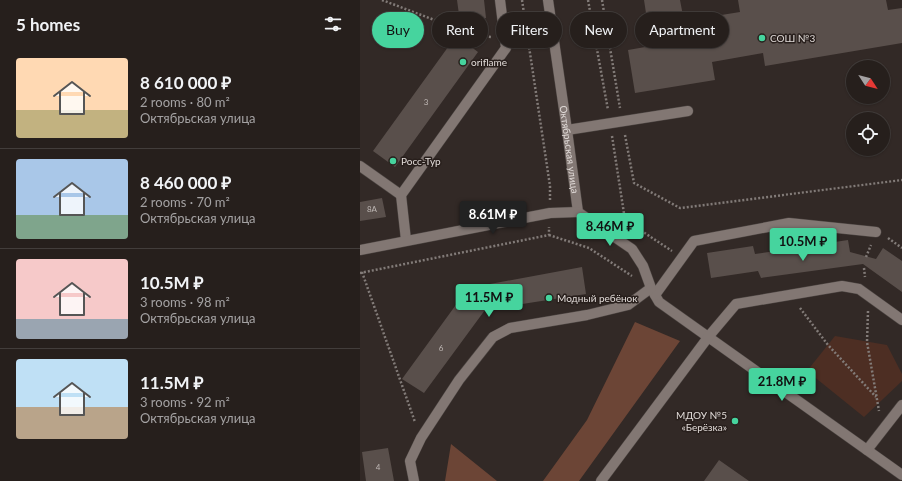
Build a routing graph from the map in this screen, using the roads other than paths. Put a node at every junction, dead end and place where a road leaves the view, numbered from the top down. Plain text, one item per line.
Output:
1 (500, 0) edge
2 (548, 0) edge
3 (688, 111) dead end
4 (567, 130) junction
5 (360, 166) edge
6 (401, 196) junction
7 (578, 212) junction
8 (876, 232) dead end
9 (406, 240) junction
10 (360, 250) edge
11 (653, 292) junction
12 (902, 320) edge
13 (709, 336) junction
14 (902, 405) edge
15 (867, 450) junction
16 (902, 475) edge
17 (414, 481) edge
18 (601, 481) edge

1 - 6 street
2 - 4 street, Октябрьская улица
3 - 4 street
4 - 7 street, Октябрьская улица
5 - 6 street
6 - 9 street
7 - 9 street
7 - 11 street
8 - 11 street
9 - 10 street
11 - 13 street
11 - 17 street
12 - 13 street
13 - 15 street
13 - 18 street
14 - 15 street
15 - 16 street

